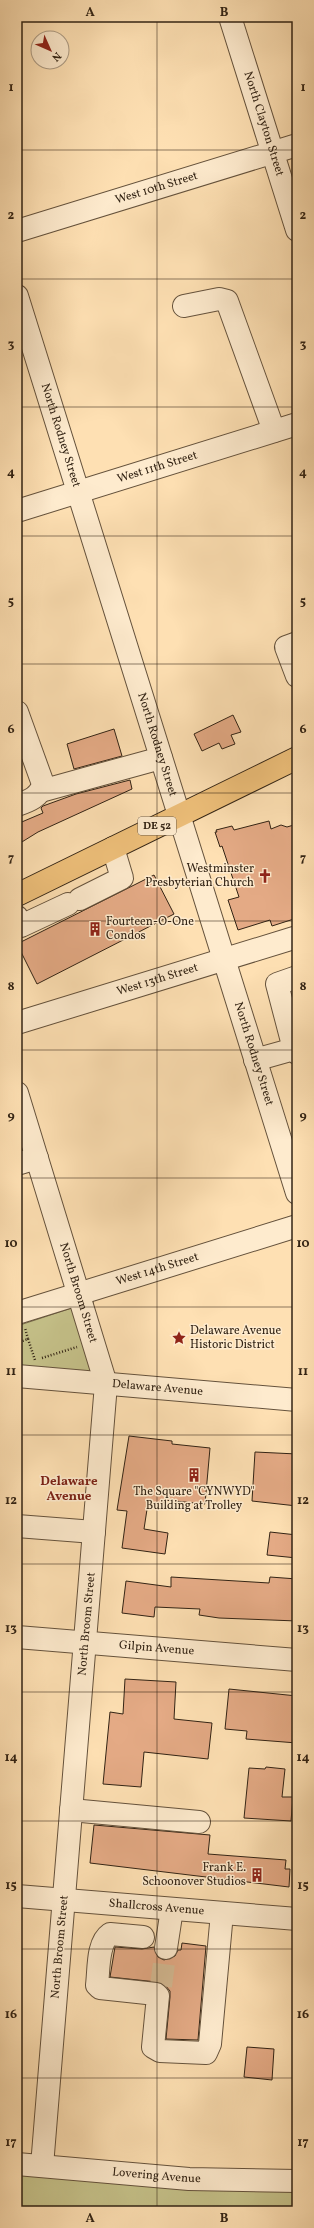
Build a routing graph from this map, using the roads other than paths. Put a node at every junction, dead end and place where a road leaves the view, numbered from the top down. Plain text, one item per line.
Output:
1 (230, 17) edge
2 (297, 145) edge
3 (273, 152) junction
4 (297, 230) edge
5 (17, 231) edge
6 (17, 296) edge
7 (184, 306) dead end
8 (297, 424) edge
9 (274, 432) junction
10 (78, 492) junction
11 (17, 511) edge
12 (297, 643) edge
13 (297, 676) edge
14 (17, 712) edge
15 (161, 758) junction
16 (297, 758) edge
17 (41, 790) junction
18 (17, 805) edge
19 (179, 815) junction
20 (112, 848) junction
21 (17, 895) edge
22 (17, 917) edge
23 (297, 936) edge
24 (224, 959) junction
25 (297, 977) edge
26 (17, 1023) edge
27 (296, 1051) edge
28 (255, 1060) junction
29 (19, 1107) edge
30 (27, 1161) edge
31 (297, 1193) edge
32 (297, 1226) edge
33 (79, 1294) junction
34 (21, 1319) edge
35 (17, 1376) edge
36 (106, 1384) junction
37 (297, 1400) edge
38 (17, 1526) edge
39 (94, 1532) junction
40 (17, 1637) edge
41 (85, 1643) junction
42 (297, 1660) edge
43 (71, 1810) junction
44 (199, 1822) dead end
45 (17, 1896) edge
46 (64, 1900) junction
47 (172, 1909) junction
48 (222, 1913) junction
49 (297, 1919) edge
50 (143, 1937) dead end
51 (166, 1948) tunnel mouth
52 (17, 2164) edge
53 (42, 2166) junction
54 (297, 2181) edge

1 - 3 street, North Clayton Street
2 - 3 street, West 10th Street
3 - 4 street, North Clayton Street
3 - 5 street, West 10th Street
6 - 10 street, North Rodney Street
7 - 9 street
8 - 9 street, West 11th Street
9 - 10 street, West 11th Street
10 - 11 street, West 11th Street
10 - 15 street, North Rodney Street
12 - 13 street
14 - 17 street
15 - 17 street
15 - 19 street, North Rodney Street
16 - 19 main road, DE 52
17 - 18 street
19 - 20 main road, DE 52
19 - 24 street, North Rodney Street
20 - 21 main road, DE 52
20 - 22 street
23 - 24 street, West 13th Street
24 - 26 street, West 13th Street
24 - 28 street, North Rodney Street
25 - 27 street
27 - 28 street
28 - 31 street, North Rodney Street
29 - 30 street, North Broom Street
30 - 33 street, North Broom Street
32 - 33 street, West 14th Street
33 - 34 street, West 14th Street
33 - 36 street, North Broom Street
35 - 36 street, Delaware Avenue
36 - 37 street, Delaware Avenue
36 - 39 street, North Broom Street
38 - 39 street
39 - 41 street, North Broom Street
40 - 41 street, Gilpin Avenue
41 - 42 street, Gilpin Avenue
41 - 43 street, North Broom Street
43 - 44 street
43 - 46 street, North Broom Street
45 - 46 street, Shallcross Avenue
46 - 47 street, Shallcross Avenue
46 - 53 street, North Broom Street
47 - 48 street, Shallcross Avenue
47 - 51 street
48 - 49 street, Shallcross Avenue
48 - 50 street
52 - 53 street, Lovering Avenue
53 - 54 street, Lovering Avenue

